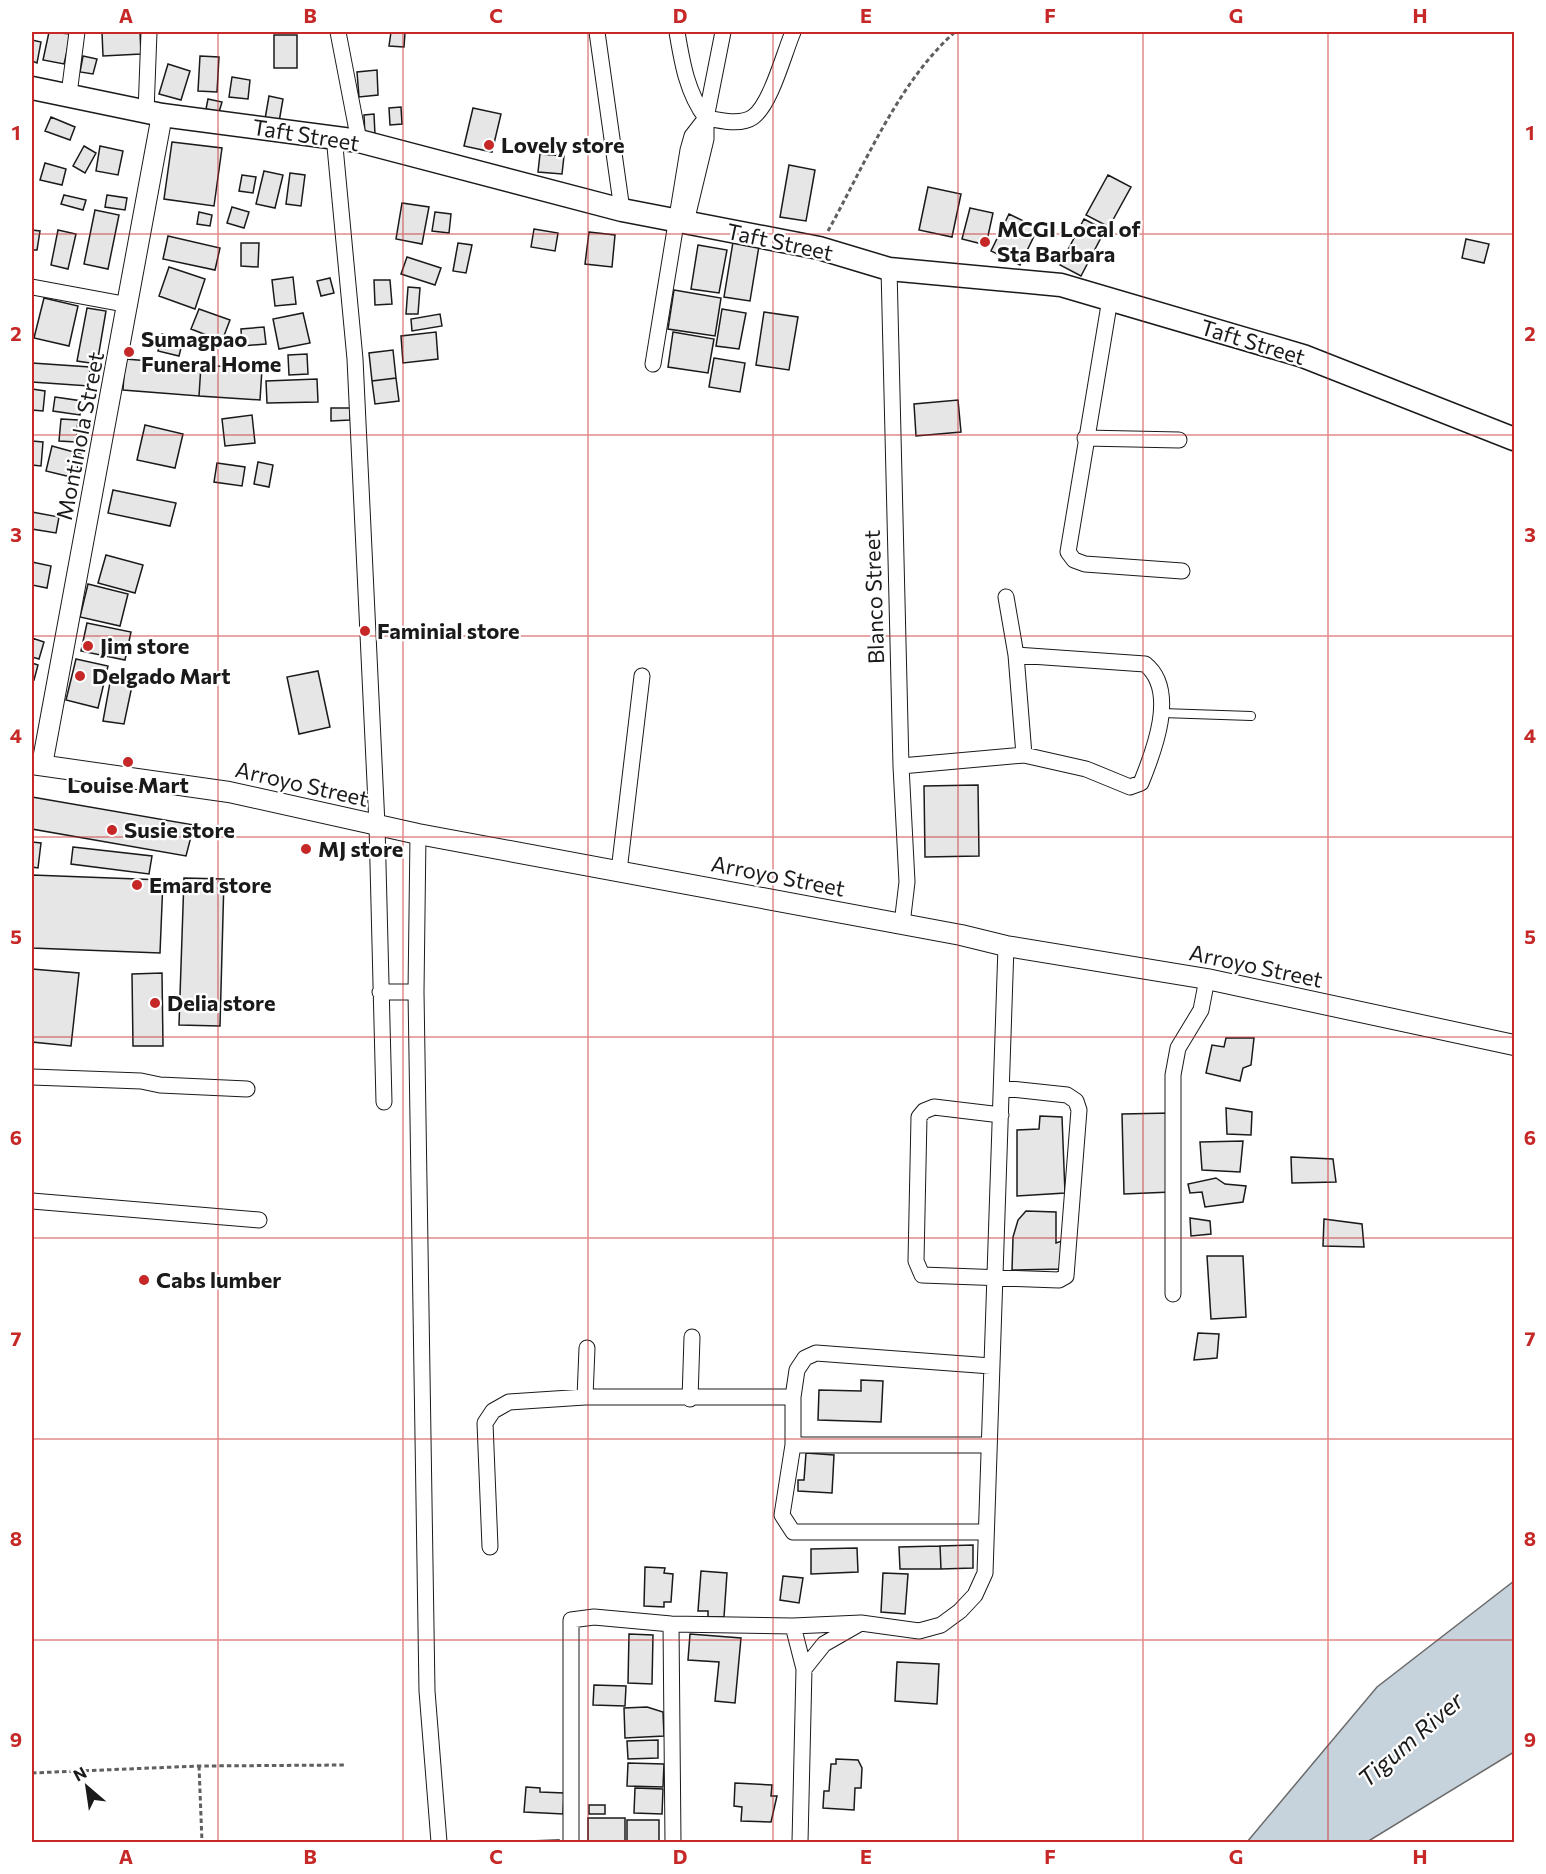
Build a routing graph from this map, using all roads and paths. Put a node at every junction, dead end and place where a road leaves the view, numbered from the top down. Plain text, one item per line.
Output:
1 (77, 32) edge
2 (149, 32) edge
3 (338, 32) edge
4 (597, 32) edge
5 (677, 32) edge
6 (723, 32) edge
7 (793, 32) edge
8 (955, 32) edge
9 (32, 88) edge
10 (69, 94) junction
11 (154, 113) junction
12 (706, 118) junction
13 (333, 136) junction
14 (359, 141) junction
15 (622, 210) junction
16 (680, 221) junction
17 (819, 248) junction
18 (890, 269) junction
19 (32, 287) edge
20 (1110, 299) junction
21 (129, 305) junction
22 (653, 364) dead end
23 (1085, 438) junction
24 (1515, 439) edge
25 (1179, 440) dead end
26 (1182, 571) dead end
27 (1006, 597) dead end
28 (1016, 655) junction
29 (642, 676) dead end
30 (1162, 713) junction
31 (1251, 716) dead end
32 (1024, 755) junction
33 (37, 765) edge
34 (901, 766) junction
35 (377, 825) junction
36 (418, 834) junction
37 (619, 871) junction
38 (902, 924) junction
39 (1006, 946) junction
40 (1207, 979) junction
41 (380, 992) junction
42 (416, 992) junction
43 (1515, 1045) edge
44 (32, 1077) edge
45 (1002, 1088) junction
46 (248, 1089) dead end
47 (384, 1102) dead end
48 (1001, 1115) junction
49 (32, 1201) edge
50 (259, 1220) dead end
51 (995, 1276) junction
52 (1173, 1294) dead end
53 (692, 1337) dead end
54 (588, 1348) dead end
55 (991, 1366) junction
56 (585, 1397) junction
57 (793, 1398) junction
58 (690, 1399) junction
59 (793, 1445) junction
60 (988, 1445) junction
61 (985, 1532) junction
62 (490, 1547) dead end
63 (861, 1623) junction
64 (671, 1624) junction
65 (793, 1626) junction
66 (804, 1669) junction
67 (346, 1765) dead end
68 (199, 1766) junction
69 (32, 1773) edge
70 (202, 1842) edge
71 (439, 1842) edge
72 (571, 1842) edge
73 (673, 1842) edge
74 (800, 1842) edge

1 - 10 street
2 - 11 street
3 - 14 street
4 - 15 street
5 - 12 street
6 - 12 street
7 - 12 street
8 - 17 path
9 - 10 main road, Taft Street
10 - 11 main road, Taft Street
11 - 13 main road, Taft Street
11 - 21 street, Montinola Street
12 - 16 street
13 - 14 main road, Taft Street
13 - 35 street
14 - 15 main road, Taft Street
15 - 16 main road, Taft Street
16 - 17 main road, Taft Street
16 - 22 street
17 - 18 main road, Taft Street
18 - 20 main road, Taft Street
18 - 34 street, Blanco Street
19 - 21 street
20 - 23 street
20 - 24 main road, Taft Street
21 - 33 street, Montinola Street
23 - 25 street
23 - 26 street
27 - 28 street
28 - 30 street
28 - 32 street
29 - 37 street
30 - 31 lane
30 - 32 street
32 - 34 street
33 - 35 street, Arroyo Street
34 - 38 street, Blanco Street
35 - 36 street, Arroyo Street
35 - 41 street
36 - 37 street, Arroyo Street
36 - 42 street
37 - 38 street, Arroyo Street
38 - 39 street, Arroyo Street
39 - 40 street, Arroyo Street
39 - 45 street
40 - 43 street, Arroyo Street
40 - 52 street
41 - 42 street
41 - 47 street
42 - 71 street
44 - 46 street
45 - 48 street
45 - 51 street
48 - 51 street
48 - 51 street
49 - 50 street
51 - 55 street
53 - 58 street
54 - 56 street
55 - 57 street
55 - 60 street
56 - 58 street
56 - 62 street
57 - 58 street
57 - 59 street
59 - 60 street
59 - 61 street
60 - 61 street
61 - 63 street
63 - 65 street
63 - 66 street
64 - 65 street
64 - 72 street
64 - 73 street
65 - 66 street
66 - 74 street
67 - 68 path
68 - 69 path
68 - 70 path

